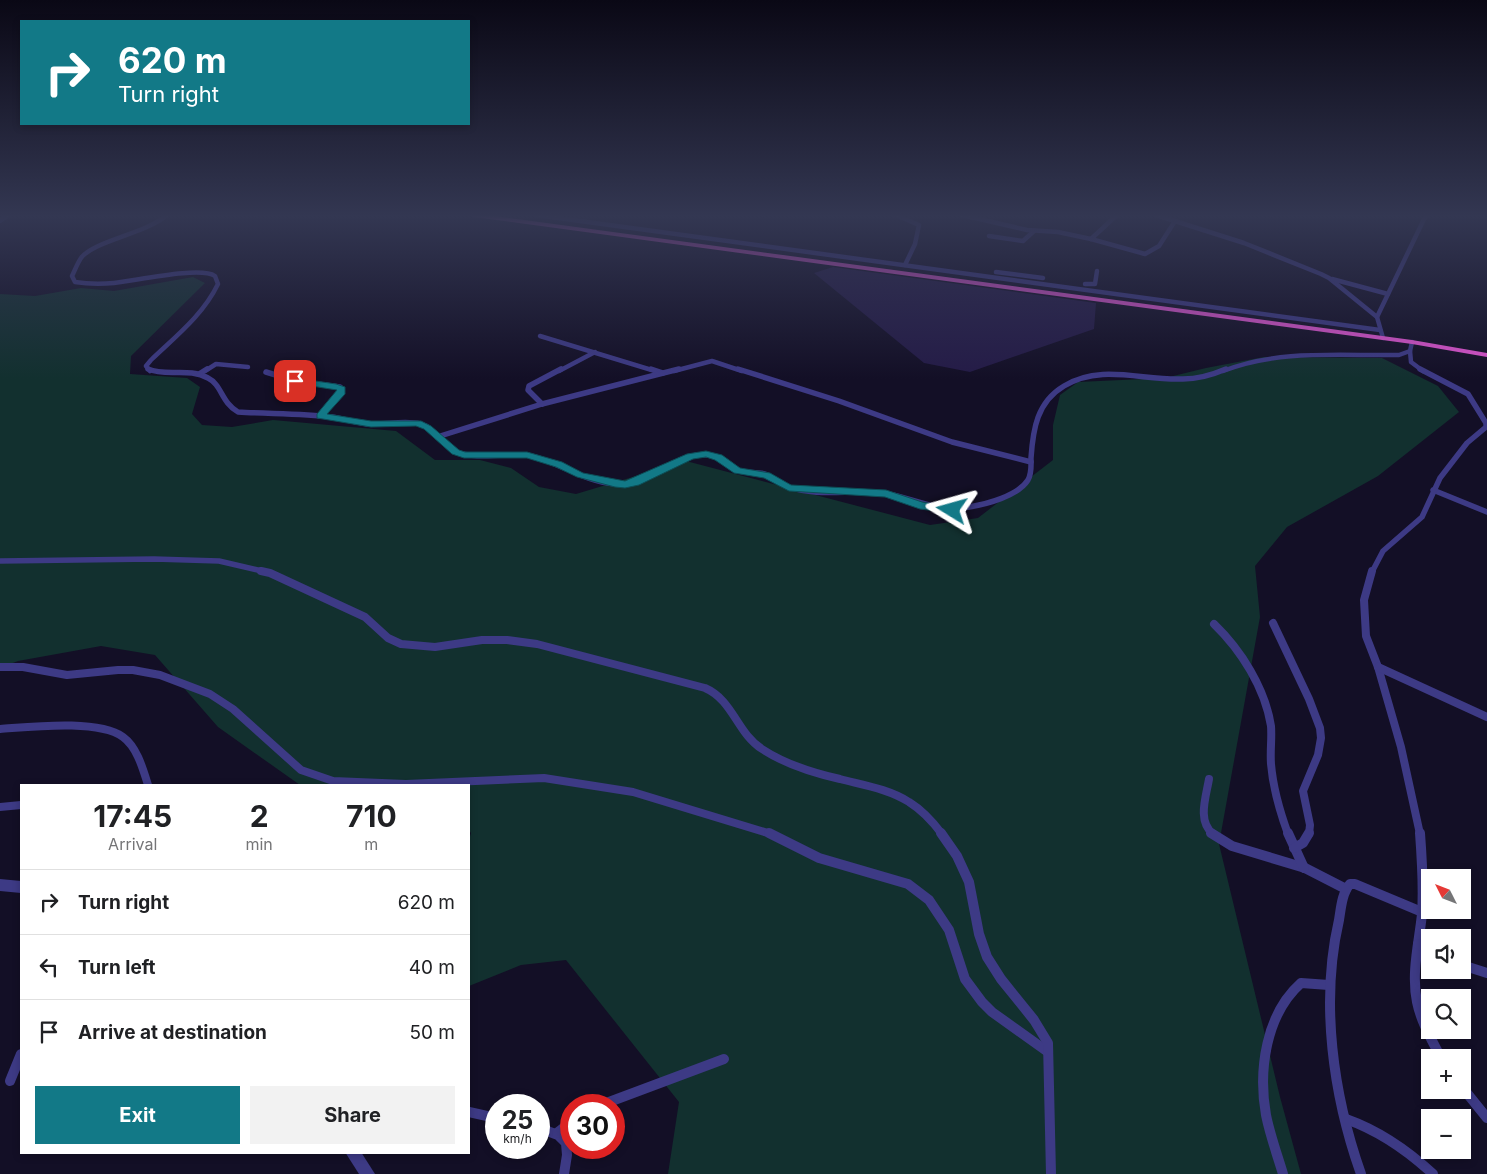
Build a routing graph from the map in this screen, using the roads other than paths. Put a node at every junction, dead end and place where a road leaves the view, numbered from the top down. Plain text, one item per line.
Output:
1 (75, 270) edge
2 (892, 270) edge
3 (909, 270) edge
4 (957, 270) edge
5 (968, 270) edge
6 (1309, 270) edge
7 (1400, 270) edge
8 (1097, 272) dead end
9 (1329, 278) junction
10 (1388, 294) junction
11 (1377, 317) junction
12 (1382, 334) junction
13 (540, 336) dead end
14 (1412, 342) junction
15 (1410, 351) junction
16 (1487, 351) edge
17 (596, 352) junction
18 (1487, 355) edge
19 (248, 367) dead end
20 (266, 372) dead end
21 (199, 374) junction
22 (663, 374) junction
23 (542, 404) junction
24 (1476, 406) junction
25 (1487, 411) edge
26 (320, 416) junction
27 (1487, 423) edge
28 (437, 437) junction
29 (1031, 462) junction
30 (1433, 490) junction
31 (1487, 512) edge
32 (0, 561) edge
33 (1273, 623) dead end
34 (1214, 624) dead end
35 (0, 667) edge
36 (1378, 667) junction
37 (1487, 717) edge
38 (0, 729) edge
39 (1209, 779) dead end
40 (148, 784) edge
41 (20, 806) edge
42 (0, 807) edge
43 (1294, 848) junction
44 (1304, 868) junction
45 (1423, 869) edge
46 (0, 885) edge
47 (20, 887) edge
48 (1346, 889) junction
49 (1421, 912) edge
50 (1421, 919) edge
51 (1418, 944) junction
52 (1421, 946) edge
53 (1471, 968) edge
54 (1487, 973) edge
55 (1329, 986) junction
56 (1436, 1049) edge
57 (1048, 1052) junction
58 (20, 1056) edge
59 (724, 1059) dead end
60 (10, 1081) dead end
61 (625, 1096) edge
62 (1471, 1098) edge
63 (470, 1112) edge
64 (485, 1116) edge
65 (1487, 1118) edge
66 (1346, 1119) junction
67 (550, 1131) edge
68 (558, 1133) joint
69 (353, 1154) edge
70 (368, 1174) edge
71 (564, 1174) edge
72 (1051, 1174) edge
73 (1283, 1174) edge
74 (1361, 1174) edge
75 (1433, 1174) edge

1 - 21 street
2 - 12 highway
3 - 12 highway
4 - 12 street
5 - 8 street
6 - 9 street
7 - 10 street
9 - 10 street
9 - 11 street
10 - 11 street
11 - 12 street
12 - 14 highway
12 - 16 highway
13 - 17 street
14 - 15 street
14 - 18 highway
15 - 24 street
15 - 29 street
17 - 22 street
17 - 23 street
19 - 21 street
20 - 26 street
21 - 26 street
22 - 23 street
22 - 29 street
23 - 28 street
24 - 25 street
24 - 27 street
26 - 28 street
27 - 30 street
28 - 29 street
30 - 31 street
30 - 36 street
32 - 57 street
33 - 43 street
34 - 43 street
35 - 57 street
36 - 37 street
36 - 45 street
38 - 40 street
39 - 44 street
41 - 42 street
43 - 44 street
44 - 48 street
46 - 47 street
48 - 49 street
48 - 55 street
50 - 51 street
51 - 52 street
51 - 56 street
53 - 54 street
55 - 66 street
55 - 73 street
57 - 72 street
58 - 60 street
59 - 61 street
62 - 65 street
63 - 64 street
66 - 74 street
66 - 75 street
67 - 68 street
68 - 71 street
69 - 70 street

